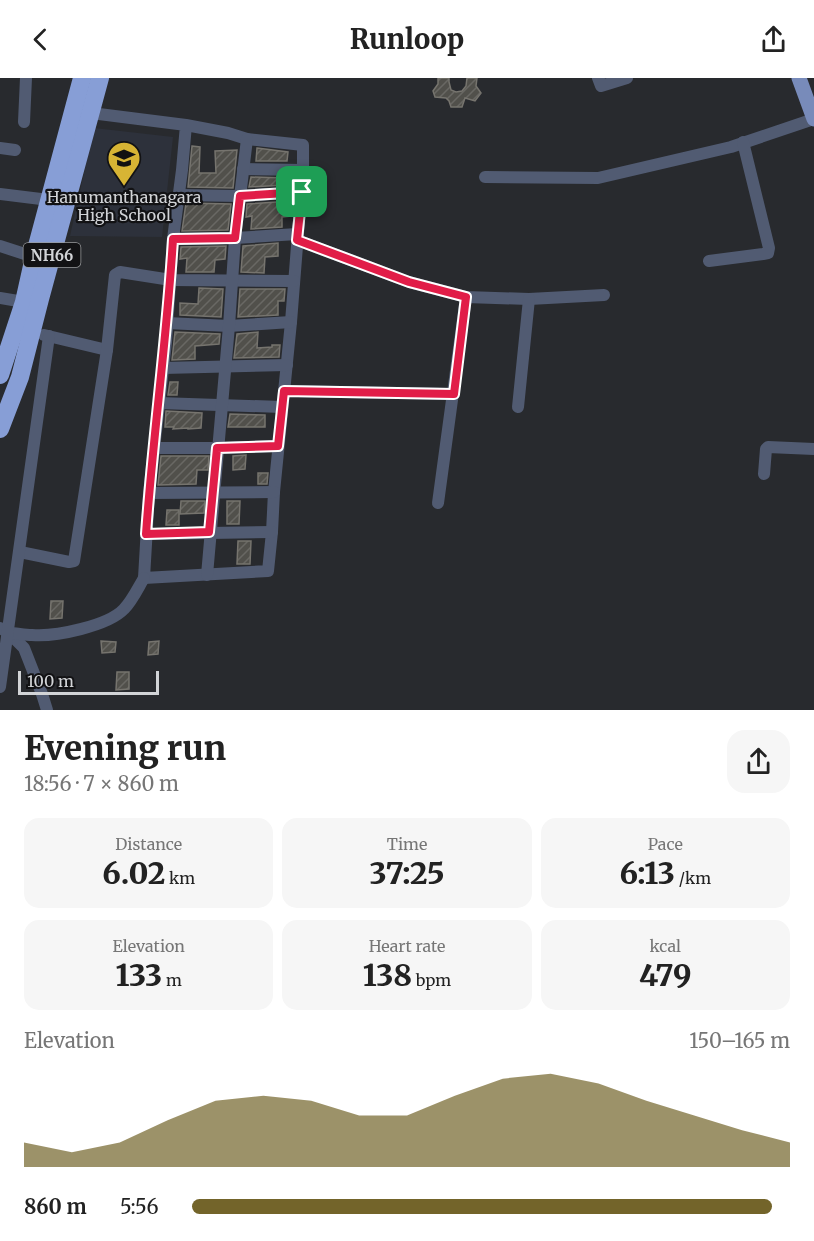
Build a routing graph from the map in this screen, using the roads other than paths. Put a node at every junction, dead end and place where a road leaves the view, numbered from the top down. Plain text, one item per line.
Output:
1 (27, 78) edge
2 (82, 78) edge
3 (100, 78) edge
4 (598, 78) edge
5 (627, 78) edge
6 (799, 78) edge
7 (91, 113) junction
8 (814, 119) edge
9 (24, 122) dead end
10 (186, 125) junction
11 (247, 139) junction
12 (743, 142) junction
13 (0, 148) edge
14 (15, 150) dead end
15 (243, 169) junction
16 (303, 170) junction
17 (485, 177) dead end
18 (302, 192) junction
19 (0, 194) edge
20 (178, 195) junction
21 (240, 196) junction
22 (50, 200) junction
23 (297, 237) junction
24 (235, 238) junction
25 (173, 239) junction
26 (0, 246) edge
27 (34, 257) junction
28 (709, 261) dead end
29 (171, 280) junction
30 (232, 280) junction
31 (294, 281) junction
32 (604, 295) dead end
33 (466, 297) junction
34 (0, 298) edge
35 (529, 299) junction
36 (24, 302) junction
37 (291, 322) junction
38 (167, 323) junction
39 (229, 326) junction
40 (41, 334) junction
41 (107, 350) junction
42 (287, 365) junction
43 (225, 367) junction
44 (163, 368) junction
45 (0, 375) edge
46 (284, 391) junction
47 (454, 394) junction
48 (159, 403) junction
49 (221, 405) junction
50 (282, 407) junction
51 (518, 407) dead end
52 (0, 429) edge
53 (278, 446) junction
54 (154, 448) junction
55 (217, 448) junction
56 (814, 449) edge
57 (765, 474) dead end
58 (274, 492) junction
59 (149, 493) junction
60 (213, 493) junction
61 (438, 503) dead end
62 (209, 532) junction
63 (272, 532) junction
64 (146, 534) junction
65 (20, 552) junction
66 (207, 575) junction
67 (144, 578) junction
68 (4, 630) edge
69 (0, 687) edge
70 (47, 710) edge

1 - 9 street
2 - 22 highway, NH66
3 - 7 highway, NH66
4 - 5 street
6 - 8 main road
7 - 10 street
7 - 40 highway, NH66
8 - 12 street
10 - 11 street
10 - 20 street
11 - 15 street
11 - 16 street
12 - 17 street
12 - 28 street
13 - 14 street
15 - 16 street
15 - 21 street
16 - 18 street
18 - 21 street
18 - 23 street
19 - 22 street
20 - 21 street
20 - 25 street
21 - 24 street
22 - 27 highway, NH66
23 - 24 street
23 - 31 street
23 - 33 street
24 - 25 street
24 - 30 street
25 - 29 street
26 - 27 street
27 - 36 highway, NH66
29 - 30 street
29 - 38 street
29 - 41 street
30 - 31 street
30 - 39 street
31 - 37 street
32 - 35 street
33 - 35 street
33 - 47 street
34 - 36 street
35 - 51 street
36 - 45 highway, NH66
37 - 39 street
37 - 42 street
38 - 39 street
38 - 44 street
39 - 43 street
40 - 41 street
40 - 52 highway, NH66
40 - 65 street
41 - 65 street
42 - 43 street
42 - 46 street
43 - 44 street
43 - 49 street
44 - 48 street
46 - 47 street
46 - 50 street
47 - 61 street
48 - 49 street
48 - 54 street
49 - 50 street
49 - 55 street
50 - 53 street
53 - 55 street
53 - 58 street
54 - 55 street
54 - 59 street
55 - 60 street
56 - 57 street
58 - 60 street
58 - 63 street
59 - 60 street
59 - 64 street
60 - 62 street
62 - 63 street
62 - 64 street
62 - 66 street
63 - 66 street
64 - 67 street
65 - 68 street
66 - 67 street
67 - 68 street
68 - 69 street
68 - 70 street

